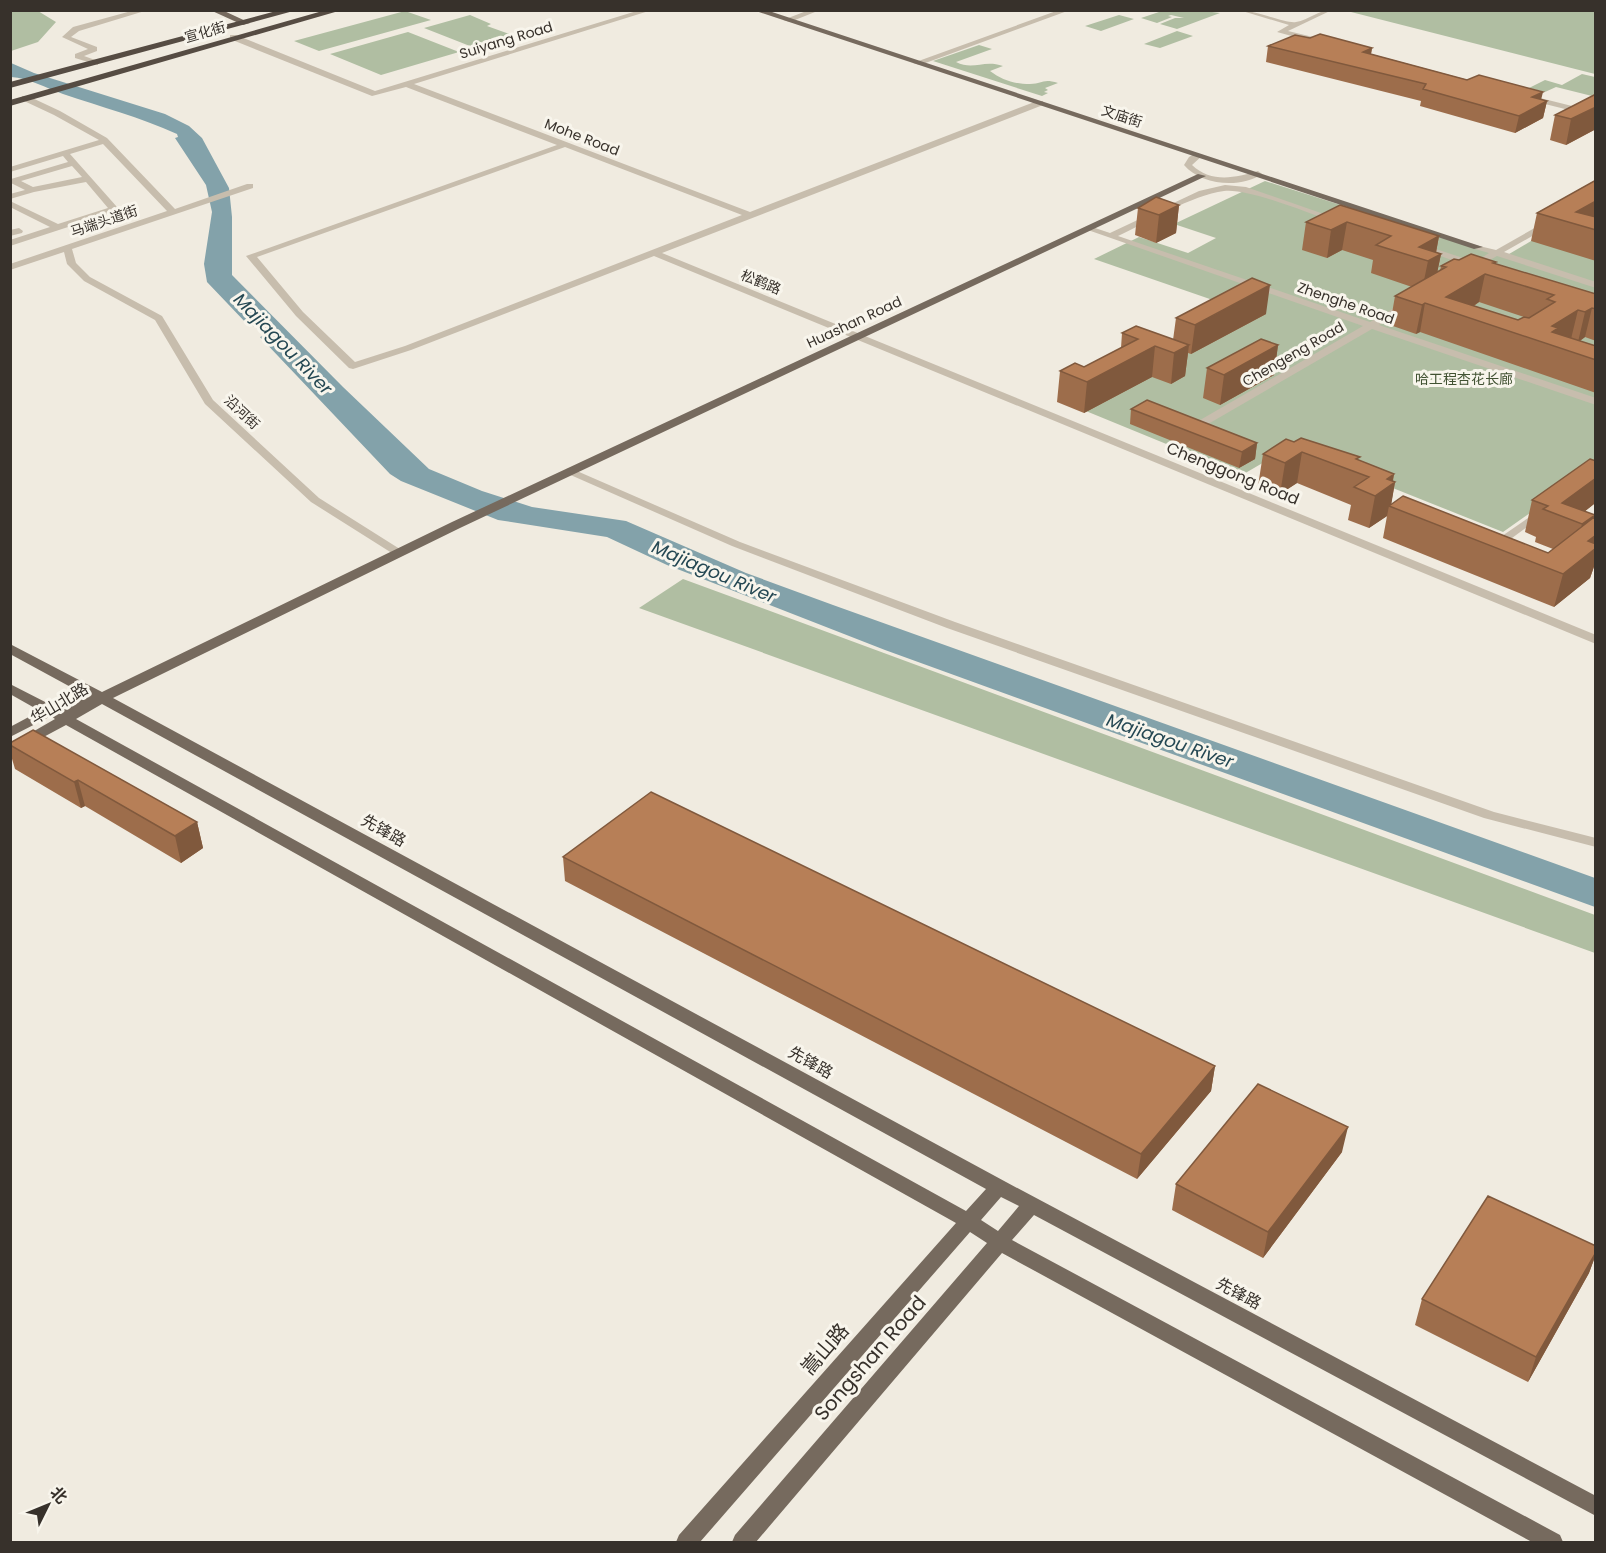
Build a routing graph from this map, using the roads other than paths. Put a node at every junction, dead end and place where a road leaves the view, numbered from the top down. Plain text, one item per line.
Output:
1 (145, 10) edge
2 (214, 10) edge
3 (229, 10) edge
4 (293, 10) edge
5 (299, 10) edge
6 (308, 10) edge
7 (326, 10) edge
8 (337, 10) edge
9 (649, 10) edge
10 (758, 10) edge
11 (817, 10) edge
12 (1067, 10) edge
13 (1242, 10) edge
14 (1329, 10) edge
15 (787, 20) junction
16 (254, 24) junction
17 (1295, 25) junction
18 (236, 38) junction
19 (1315, 41) edge
20 (95, 63) junction
21 (917, 63) junction
22 (75, 79) junction
23 (406, 84) junction
24 (13, 87) edge
25 (1521, 95) edge
26 (10, 96) edge
27 (25, 98) junction
28 (10, 102) edge
29 (1040, 103) junction
30 (1596, 109) edge
31 (105, 141) junction
32 (564, 144) junction
33 (65, 153) junction
34 (1199, 155) junction
35 (73, 163) junction
36 (10, 170) edge
37 (1258, 174) junction
38 (1201, 176) junction
39 (87, 179) junction
40 (250, 186) dead end
41 (32, 190) junction
42 (10, 196) edge
43 (10, 203) edge
44 (173, 212) junction
45 (749, 215) junction
46 (1556, 219) edge
47 (1342, 222) edge
48 (58, 228) junction
49 (1089, 229) junction
50 (1111, 236) junction
51 (10, 243) edge
52 (1409, 243) edge
53 (1478, 247) joint
54 (67, 248) junction
55 (653, 252) junction
56 (1497, 253) junction
57 (1476, 265) junction
58 (10, 267) edge
59 (1466, 270) edge
60 (1596, 285) edge
61 (1418, 298) edge
62 (1370, 326) junction
63 (858, 337) junction
64 (1596, 402) edge
65 (1192, 429) edge
66 (570, 471) junction
67 (1553, 503) edge
68 (399, 553) junction
69 (1483, 555) edge
70 (1596, 640) edge
71 (10, 648) edge
72 (10, 688) edge
73 (102, 698) junction
74 (48, 712) junction
75 (66, 721) junction
76 (10, 733) edge
77 (10, 751) edge
78 (1596, 843) edge
79 (999, 1186) junction
80 (1032, 1204) junction
81 (968, 1221) junction
82 (1001, 1243) junction
83 (1596, 1507) edge
84 (687, 1542) edge
85 (743, 1542) edge
86 (1552, 1542) edge

1 - 20 street
2 - 16 main road
3 - 16 main road
4 - 16 highway, 宣化街
5 - 16 highway
6 - 16 highway, 宣化街
7 - 16 highway
8 - 16 highway
8 - 18 highway, 宣化街
9 - 23 street, Suiyang Road
10 - 15 main road, 文庙街
11 - 15 street
12 - 21 street
13 - 17 street
14 - 17 street
15 - 21 main road, 文庙街
16 - 18 highway
16 - 20 highway, 宣化街
16 - 22 highway, 宣化街
17 - 19 street
18 - 22 highway, 宣化街
18 - 23 street, Suiyang Road
20 - 24 highway, 宣化街
21 - 29 main road, 文庙街
22 - 24 highway
22 - 26 highway
22 - 27 highway
23 - 32 street, Mohe Road
25 - 30 street
27 - 28 highway
27 - 31 street
29 - 34 main road, 文庙街
29 - 45 street
31 - 33 street
31 - 44 street
32 - 45 street, Mohe Road
32 - 55 street
33 - 35 street
33 - 36 street
34 - 37 main road, 文庙街
34 - 38 street
35 - 39 street
35 - 41 street
37 - 38 street
37 - 53 main road, 文庙街
38 - 49 main road, Huashan Road
39 - 41 street
39 - 48 street
40 - 44 street, 马端头道街
41 - 42 street
43 - 48 street
44 - 54 street, 马端头道街
45 - 55 street
46 - 56 street
47 - 50 street
48 - 51 street
49 - 50 street, Zhenghe Road
49 - 63 main road, Huashan Road
50 - 62 street, Zhenghe Road
52 - 57 street
53 - 56 street
54 - 58 street, 马端头道街
54 - 68 street, 沿河街
55 - 63 street, 松鹤路
56 - 57 street
56 - 60 street
57 - 59 street
61 - 62 street, Chengeng Road
62 - 64 street, Zhenghe Road
62 - 65 street, Chengeng Road
63 - 66 main road, Huashan Road
63 - 70 street, Chenggong Road
66 - 68 main road, Huashan Road
66 - 78 street
67 - 69 street
68 - 73 main road, Huashan Road
71 - 73 main road, 先锋路
72 - 74 main road
73 - 74 main road, 华山北路
73 - 75 main road, 华山北路
73 - 79 main road, 先锋路
74 - 75 main road
74 - 76 main road, 华山北路
75 - 77 main road, 华山北路
75 - 81 main road
79 - 80 main road, 先锋路
79 - 81 main road, 嵩山路
80 - 82 main road, Songshan Road
80 - 83 main road, 先锋路
81 - 82 main road
81 - 84 main road, 嵩山路
82 - 85 main road, Songshan Road
82 - 86 main road

